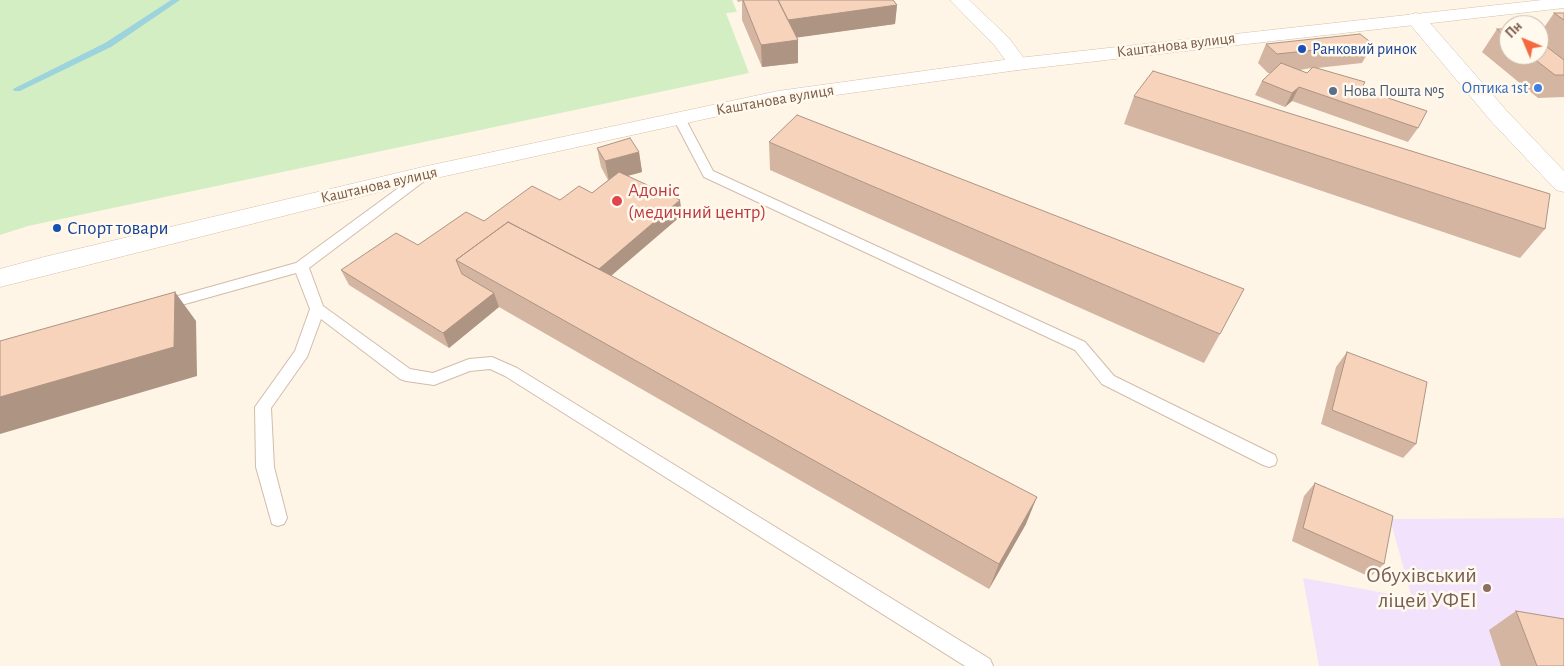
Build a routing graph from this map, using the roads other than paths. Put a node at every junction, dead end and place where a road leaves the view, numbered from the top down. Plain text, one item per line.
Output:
1 (959, 0) edge
2 (1564, 3) edge
3 (1416, 18) junction
4 (1018, 64) junction
5 (680, 118) junction
6 (427, 173) junction
7 (1564, 185) edge
8 (301, 266) junction
9 (0, 278) edge
10 (150, 308) edge
11 (317, 309) junction
12 (1269, 460) dead end
13 (278, 518) dead end
14 (983, 666) edge

1 - 4 main road
2 - 3 main road, Каштанова вулиця
3 - 4 main road, Каштанова вулиця
3 - 7 main road
4 - 5 main road, Каштанова вулиця
5 - 6 main road, Каштанова вулиця
5 - 12 lane
6 - 8 lane
6 - 9 main road, Каштанова вулиця
8 - 10 lane
8 - 11 lane
11 - 13 lane
11 - 14 lane

